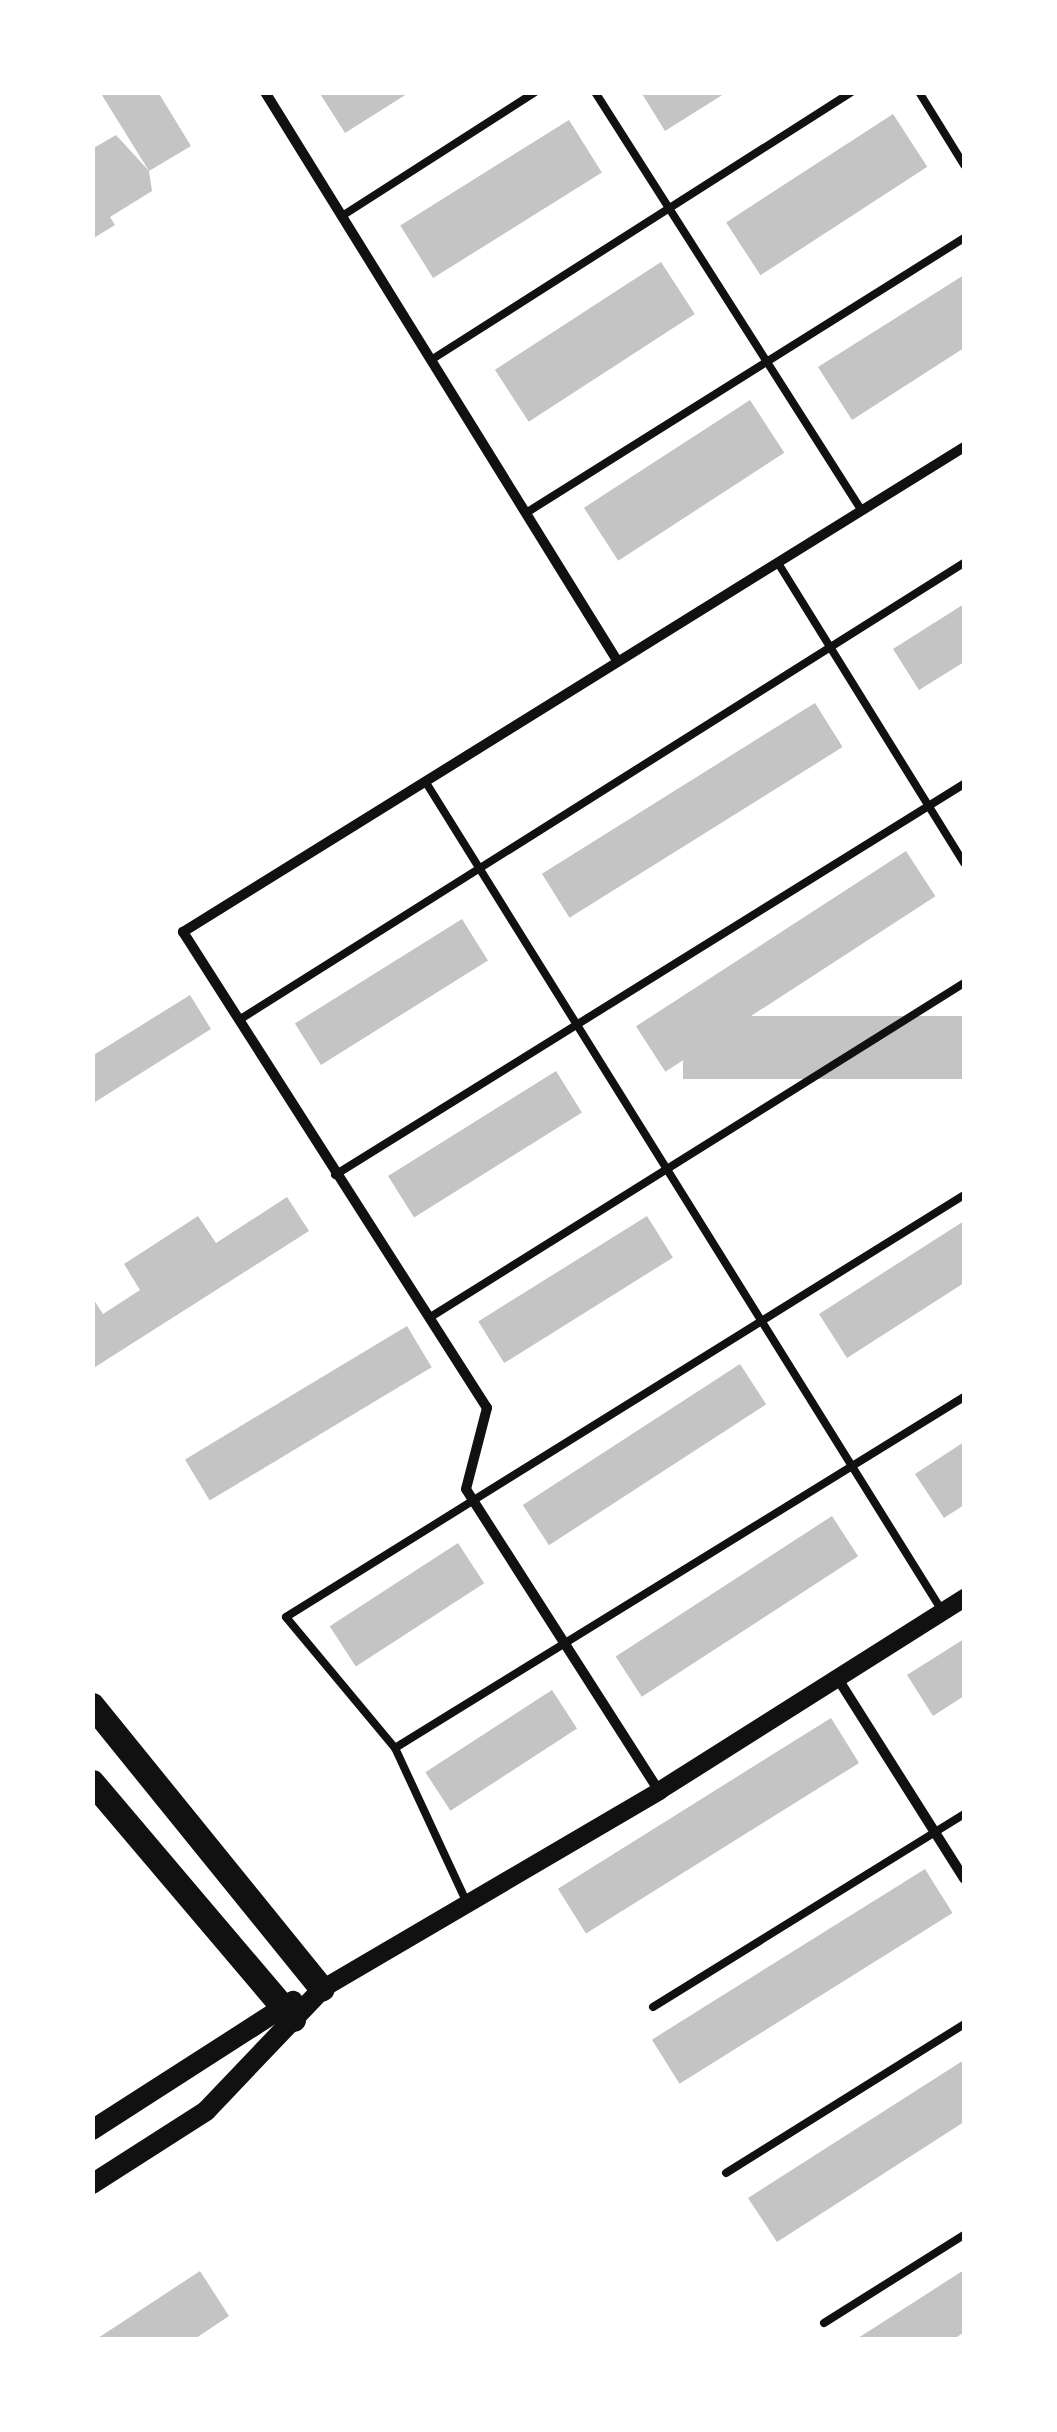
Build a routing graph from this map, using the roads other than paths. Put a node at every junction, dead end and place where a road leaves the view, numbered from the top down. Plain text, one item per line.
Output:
1 (265, 92) edge
2 (535, 92) edge
3 (595, 92) edge
4 (852, 92) edge
5 (919, 92) edge
6 (964, 165) edge
7 (669, 208) junction
8 (342, 216) junction
9 (964, 238) edge
10 (431, 360) junction
11 (766, 362) junction
12 (964, 446) edge
13 (861, 510) junction
14 (526, 514) junction
15 (778, 562) junction
16 (964, 563) edge
17 (618, 662) junction
18 (425, 782) junction
19 (964, 784) edge
20 (930, 806) junction
21 (964, 863) edge
22 (964, 984) edge
23 (238, 1020) junction
24 (577, 1025) junction
25 (667, 1169) junction
26 (335, 1175) junction
27 (964, 1195) edge
28 (429, 1318) junction
29 (762, 1322) junction
30 (964, 1398) edge
31 (852, 1467) junction
32 (476, 1503) junction
33 (964, 1598) edge
34 (942, 1612) junction
35 (566, 1643) junction
36 (838, 1679) junction
37 (92, 1705) edge
38 (396, 1748) junction
39 (92, 1782) edge
40 (660, 1791) junction
41 (964, 1814) edge
42 (936, 1832) junction
43 (964, 1878) edge
44 (467, 1904) junction
45 (322, 1989) junction
46 (653, 2007) dead end
47 (286, 2013) junction
48 (964, 2024) edge
49 (92, 2130) edge
50 (726, 2173) dead end
51 (92, 2184) edge
52 (964, 2235) edge
53 (824, 2323) dead end

1 - 8 street
2 - 8 lane
3 - 7 lane
4 - 7 lane
5 - 6 lane
7 - 10 lane
7 - 11 lane
8 - 10 street
9 - 11 lane
10 - 14 street
11 - 13 lane
11 - 14 lane
12 - 13 street
13 - 15 street
14 - 17 street
15 - 17 street
15 - 20 lane
16 - 23 lane
17 - 18 street
18 - 23 street
18 - 24 lane
19 - 20 lane
20 - 21 lane
20 - 24 lane
22 - 25 lane
23 - 26 street
24 - 25 lane
24 - 26 lane
25 - 28 lane
25 - 29 lane
26 - 28 street
27 - 29 lane
28 - 32 street
29 - 31 lane
29 - 32 lane
30 - 31 lane
31 - 34 lane
31 - 35 lane
32 - 35 street
32 - 38 lane
33 - 34 street
34 - 36 street
35 - 38 lane
35 - 40 street
36 - 40 street
36 - 42 street
37 - 45 main road
38 - 44 lane
39 - 47 main road
40 - 44 street
41 - 42 lane
42 - 43 street
42 - 46 lane
44 - 45 street
45 - 47 main road
47 - 49 main road
47 - 51 main road
48 - 50 lane
52 - 53 lane

